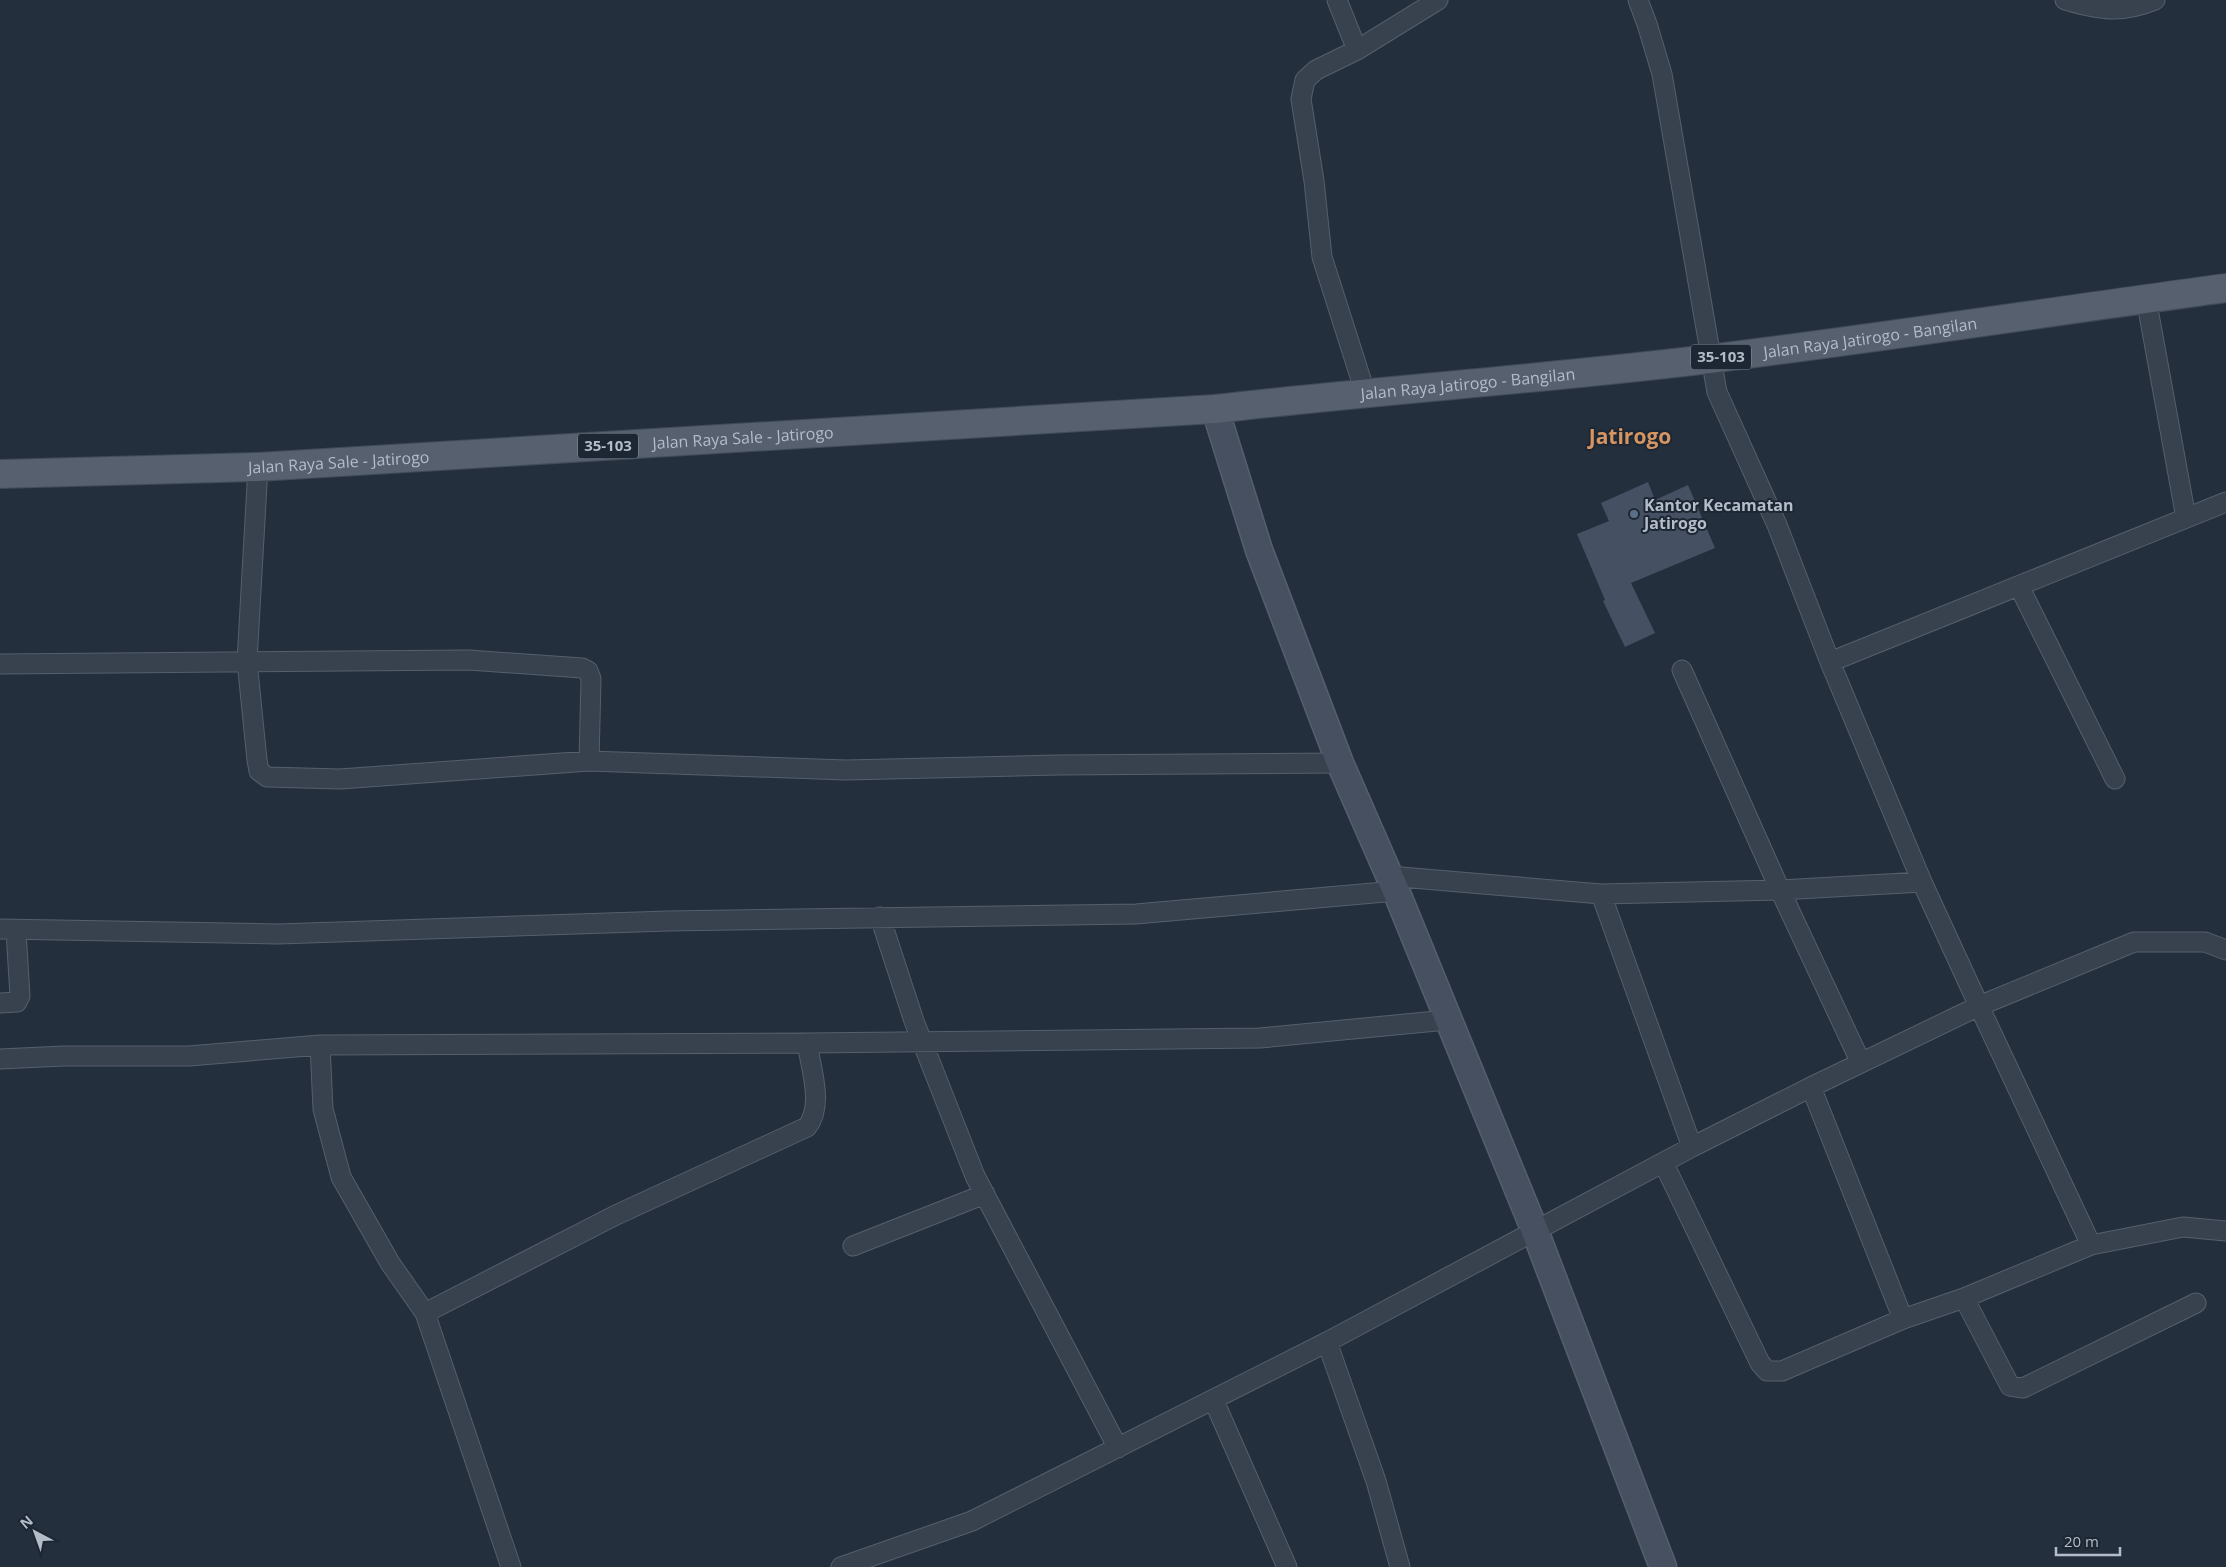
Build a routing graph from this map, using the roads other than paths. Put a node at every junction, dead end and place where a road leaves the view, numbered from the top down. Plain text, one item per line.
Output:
1 (1337, 0) edge
2 (1438, 0) edge
3 (1638, 0) edge
4 (2065, 0) edge
5 (2155, 0) edge
6 (1357, 50) junction
7 (2226, 288) edge
8 (2146, 298) junction
9 (1712, 359) junction
10 (1365, 392) junction
11 (1215, 409) junction
12 (258, 468) junction
13 (0, 474) edge
14 (2226, 502) edge
15 (2186, 518) junction
16 (2018, 586) junction
17 (247, 660) junction
18 (1830, 662) junction
19 (0, 664) edge
20 (1682, 670) dead end
21 (589, 760) junction
22 (1340, 764) junction
23 (2115, 779) dead end
24 (1922, 882) junction
25 (1393, 884) junction
26 (1780, 890) junction
27 (1602, 894) junction
28 (880, 917) junction
29 (8, 930) edge
30 (2226, 950) edge
31 (0, 1003) edge
32 (1979, 1006) junction
33 (1448, 1020) junction
34 (922, 1042) junction
35 (807, 1043) junction
36 (320, 1045) junction
37 (0, 1060) edge
38 (1861, 1063) junction
39 (1811, 1087) junction
40 (1692, 1147) junction
41 (1664, 1164) junction
42 (985, 1194) junction
43 (1535, 1231) junction
44 (2226, 1231) edge
45 (2091, 1245) junction
46 (853, 1246) dead end
47 (1964, 1298) junction
48 (2196, 1303) dead end
49 (425, 1313) junction
50 (1903, 1320) junction
51 (1327, 1342) junction
52 (1214, 1401) junction
53 (1118, 1448) junction
54 (511, 1567) edge
55 (840, 1567) edge
56 (1287, 1567) edge
57 (1400, 1567) edge
58 (1663, 1567) edge

1 - 6 street
2 - 6 street
3 - 9 street
4 - 5 street
6 - 10 street
7 - 8 main road, Jalan Raya Jatirogo - Bangilan / 35-103
8 - 9 main road, Jalan Raya Jatirogo - Bangilan / 35-103
8 - 15 street
9 - 10 main road, Jalan Raya Jatirogo - Bangilan / 35-103
9 - 18 street
10 - 11 main road, Jalan Raya Jatirogo - Bangilan / 35-103
11 - 12 main road, Jalan Raya Sale - Jatirogo / 35-103
11 - 22 main road
12 - 13 main road, Jalan Raya Sale - Jatirogo / 35-103
12 - 17 street
14 - 15 street
15 - 16 street
16 - 18 street
16 - 23 street
17 - 19 street
17 - 21 street
17 - 21 street
18 - 24 street
20 - 26 street
21 - 22 street
22 - 25 main road
24 - 26 street
24 - 32 street
25 - 27 street
25 - 28 street
25 - 33 main road
26 - 27 street
26 - 38 street
27 - 40 street
28 - 29 street
28 - 34 street
29 - 31 street
30 - 32 street
32 - 38 street
32 - 45 street
33 - 34 street
33 - 43 main road
34 - 35 street
34 - 42 street
35 - 36 street
35 - 49 street
36 - 37 street
36 - 49 street
38 - 39 street
39 - 40 street
39 - 50 street
40 - 41 street
41 - 43 street
41 - 50 street
42 - 46 street
42 - 53 street
43 - 51 street
43 - 58 main road
44 - 45 street
45 - 47 street
47 - 48 street
47 - 50 street
49 - 54 street
51 - 52 street
51 - 57 street
52 - 53 street
52 - 56 street
53 - 55 street

